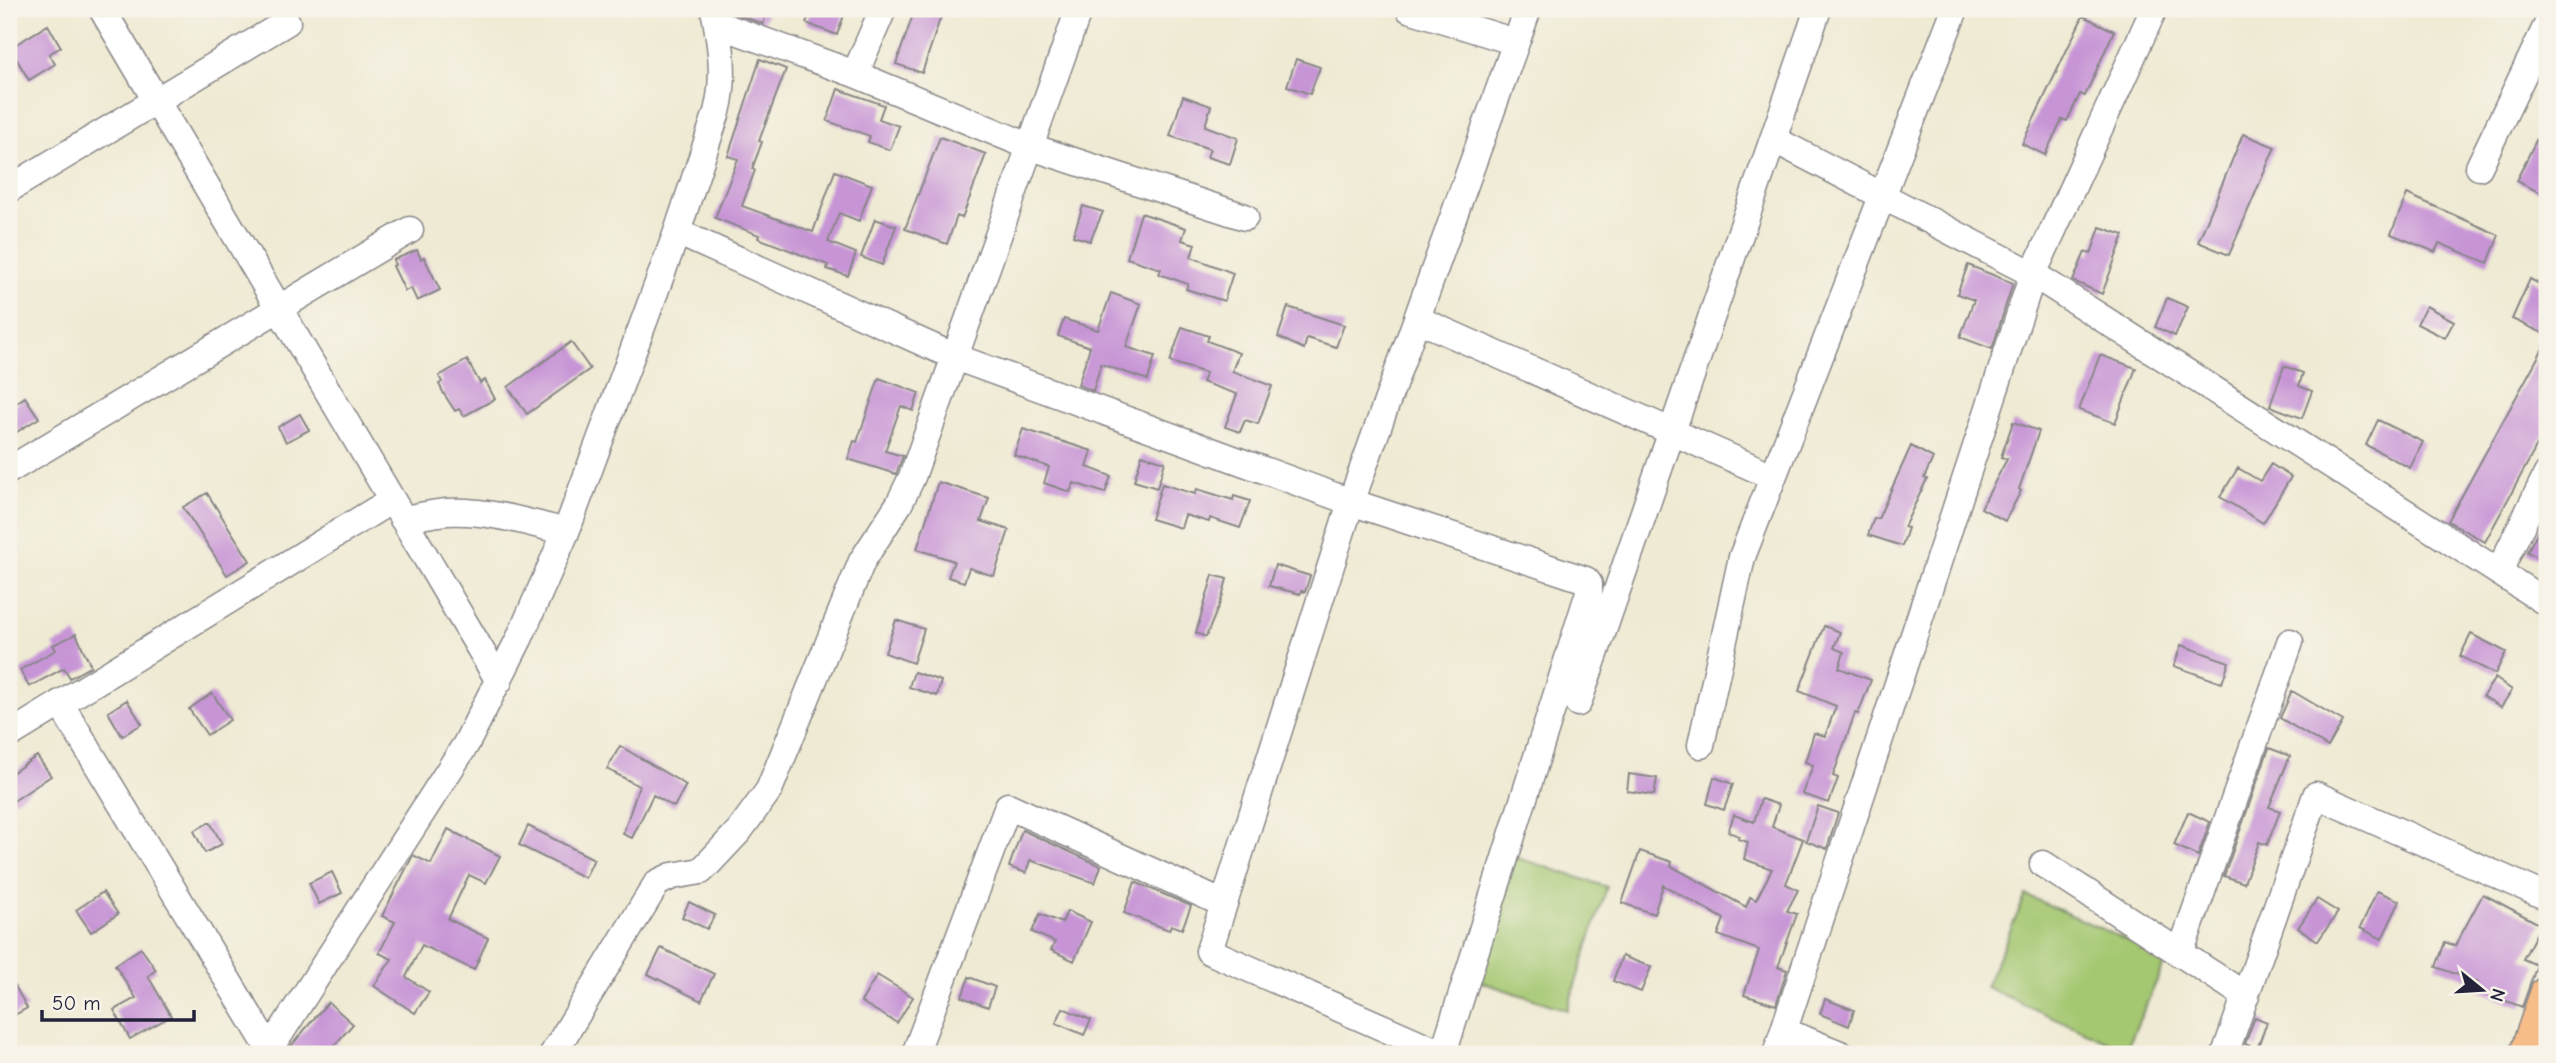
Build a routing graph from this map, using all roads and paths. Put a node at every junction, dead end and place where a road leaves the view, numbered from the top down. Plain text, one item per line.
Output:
1 (102, 9) edge
2 (883, 9) edge
3 (1079, 9) edge
4 (1409, 9) edge
5 (1528, 9) edge
6 (1818, 9) edge
7 (1955, 9) edge
8 (2154, 9) edge
9 (715, 16) edge
10 (287, 22) dead end
11 (2547, 25) edge
12 (1515, 43) junction
13 (855, 74) junction
14 (156, 100) junction
15 (1773, 139) junction
16 (1031, 147) junction
17 (2479, 167) dead end
18 (9, 189) edge
19 (1882, 196) junction
20 (1245, 217) dead end
21 (410, 230) dead end
22 (677, 232) junction
23 (2033, 274) junction
24 (279, 309) junction
25 (1417, 319) junction
26 (955, 357) junction
27 (1671, 433) junction
28 (9, 470) edge
29 (2547, 474) edge
30 (1772, 476) junction
31 (1352, 502) junction
32 (398, 509) junction
33 (566, 532) junction
34 (2499, 571) junction
35 (2547, 603) edge
36 (2290, 642) dead end
37 (499, 681) junction
38 (60, 703) junction
39 (1578, 703) dead end
40 (9, 735) edge
41 (1701, 745) dead end
42 (2043, 864) dead end
43 (2547, 897) edge
44 (1224, 904) junction
45 (2180, 954) junction
46 (2547, 993) edge
47 (2246, 996) junction
48 (1780, 1042) edge
49 (269, 1052) edge
50 (553, 1054) edge
51 (915, 1054) edge
52 (1840, 1054) edge
53 (2225, 1054) edge
54 (2526, 1054) edge

1 - 14 street
2 - 13 street
3 - 16 street
4 - 12 street
5 - 12 street
6 - 15 street
7 - 19 street
8 - 23 street
9 - 13 street
9 - 22 street
10 - 14 street
11 - 17 street
12 - 25 street
13 - 16 street
14 - 18 street
14 - 24 street
15 - 19 street
15 - 27 street
16 - 20 street
16 - 26 street
19 - 23 street
19 - 30 street
21 - 24 street
22 - 26 street
22 - 33 street
23 - 34 street
23 - 48 street
24 - 28 street
24 - 32 street
25 - 27 street
25 - 31 street
26 - 31 street
26 - 50 street
27 - 30 street
27 - 39 street
29 - 34 street
30 - 41 street
31 - 44 street
31 - 44 street
32 - 33 street
32 - 37 street
32 - 38 street
33 - 37 street
34 - 35 street
36 - 45 street
37 - 49 street
38 - 40 street
38 - 49 street
42 - 45 street
43 - 47 street
44 - 51 street
45 - 47 street
46 - 54 main road
47 - 53 street
48 - 52 street

